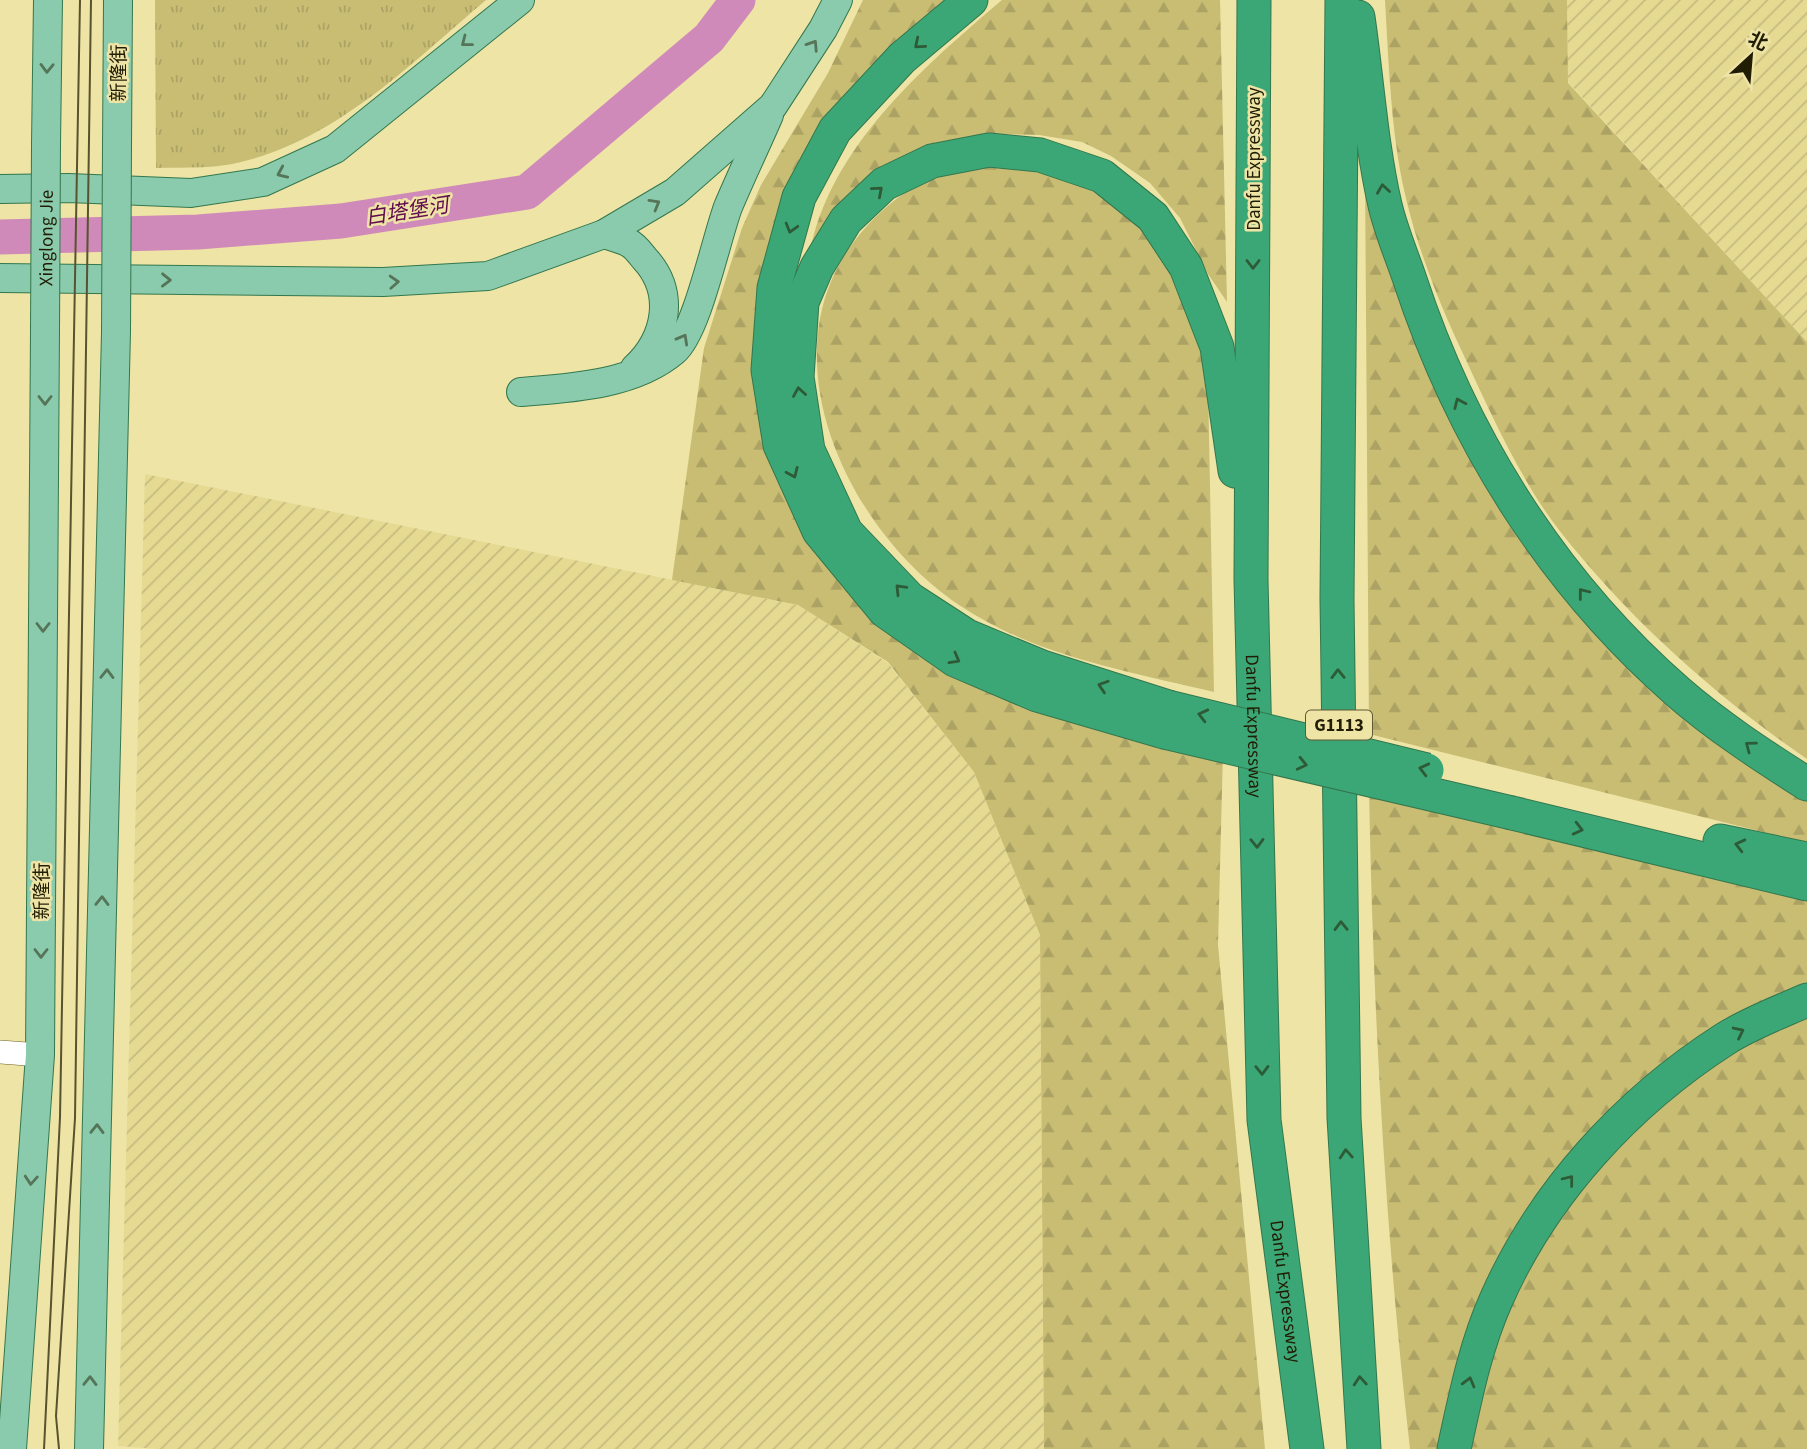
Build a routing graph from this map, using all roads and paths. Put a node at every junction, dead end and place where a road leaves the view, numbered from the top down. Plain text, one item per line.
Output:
1 (48, 0) edge
2 (118, 0) edge
3 (520, 0) edge
4 (838, 0) edge
5 (971, 0) edge
6 (1254, 0) edge
7 (1342, 0) edge
8 (1356, 0) edge
9 (773, 106) junction
10 (0, 189) edge
11 (604, 234) junction
12 (0, 278) edge
13 (45, 331) joint
14 (628, 375) junction
15 (521, 392) dead end
16 (1251, 579) junction
17 (1166, 719) junction
18 (1807, 784) edge
19 (1513, 802) junction
20 (1807, 859) edge
21 (1807, 884) edge
22 (1807, 1000) edge
23 (0, 1052) edge
24 (40, 1055) junction
25 (12, 1449) edge
26 (89, 1449) edge
27 (1307, 1449) edge
28 (1364, 1449) edge
29 (1454, 1449) edge

1 -> 13 main road, Xinglong Jie, bridge
26 -> 2 main road, 新隆街, bridge
3 -> 10 main road
9 -> 4 main road
5 -> 17 highway
6 -> 16 highway, Danfu Expressway
28 -> 7 highway, G1113
18 -> 8 highway
11 -> 9 main road
14 -> 9 main road
12 -> 11 main road
11 - 14 main road
13 -> 24 main road, 新隆街
14 - 15 main road
17 -> 16 highway
16 -> 27 highway, Danfu Expressway
17 - 19 highway, bridge
20 -> 19 highway
19 -> 21 highway
29 -> 22 highway
23 - 24 street
24 -> 25 main road, 新隆街

